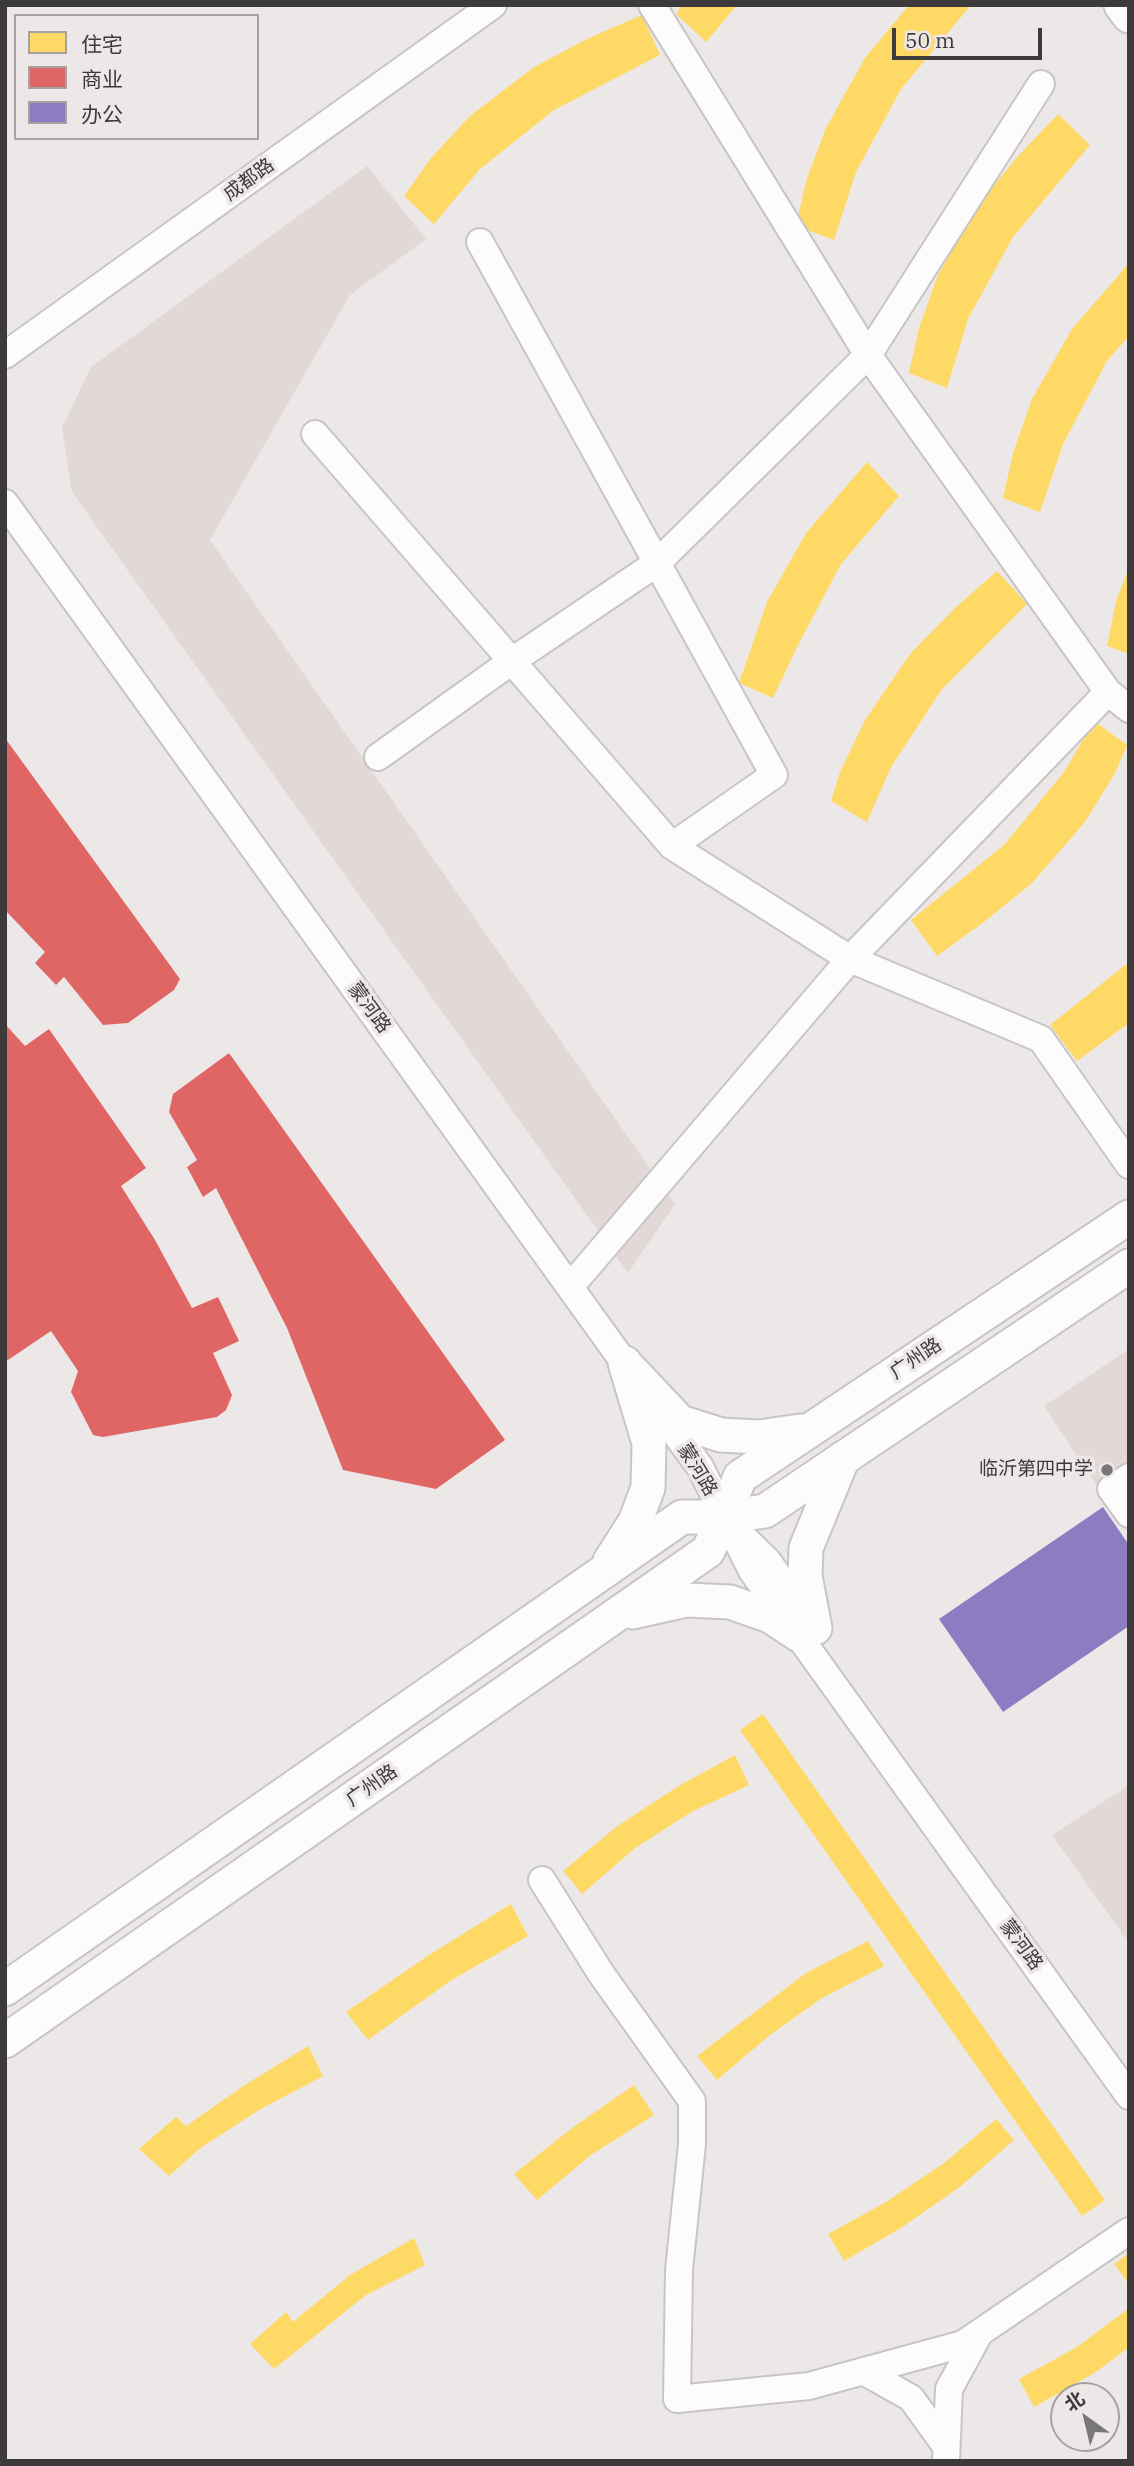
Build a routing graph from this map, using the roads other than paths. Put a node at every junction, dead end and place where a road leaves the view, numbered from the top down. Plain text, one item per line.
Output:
1 (472, 5) edge
2 (493, 5) edge
3 (652, 5) edge
4 (1121, 5) edge
5 (1129, 16) edge
6 (1041, 84) dead end
7 (480, 242) dead end
8 (5, 336) edge
9 (5, 355) edge
10 (868, 355) junction
11 (315, 434) dead end
12 (5, 503) edge
13 (657, 564) junction
14 (512, 661) junction
15 (1108, 692) junction
16 (1129, 709) edge
17 (378, 757) dead end
18 (673, 846) junction
19 (850, 959) junction
20 (1129, 1165) edge
21 (1129, 1217) edge
22 (1129, 1266) edge
23 (570, 1287) junction
24 (625, 1363) junction
25 (809, 1430) junction
26 (843, 1458) junction
27 (1129, 1477) edge
28 (1129, 1514) edge
29 (724, 1517) junction
30 (602, 1574) junction
31 (617, 1616) junction
32 (807, 1631) junction
33 (542, 1880) dead end
34 (5, 1989) edge
35 (5, 2041) edge
36 (1129, 2067) edge
37 (1129, 2096) edge
38 (1129, 2231) edge
39 (980, 2333) junction
40 (863, 2371) junction
41 (946, 2453) edge

1 - 8 street, 成都路
2 - 9 street, 成都路
3 - 10 street
4 - 5 main road
6 - 10 street
7 - 13 street
10 - 13 street
10 - 15 street
11 - 14 street
12 - 23 street, 蒙河路
13 - 14 street
13 - 18 street
14 - 17 street
14 - 18 street
15 - 16 street
15 - 19 street
18 - 19 street
19 - 20 street
19 - 23 street
21 - 25 main road, 广州路
22 - 26 main road
23 - 24 street, 蒙河路
24 - 25 main road
24 - 29 street, 蒙河路
24 - 30 main road
25 - 29 main road, 广州路
26 - 29 main road
26 - 32 main road
27 - 28 street
29 - 30 main road
29 - 31 main road, 广州路
29 - 32 street, 蒙河路
30 - 34 main road
31 - 32 main road
31 - 35 main road, 广州路
32 - 36 street, 蒙河路
32 - 37 street, 蒙河路
33 - 40 street
38 - 39 street
39 - 40 street
39 - 41 street
40 - 41 street

